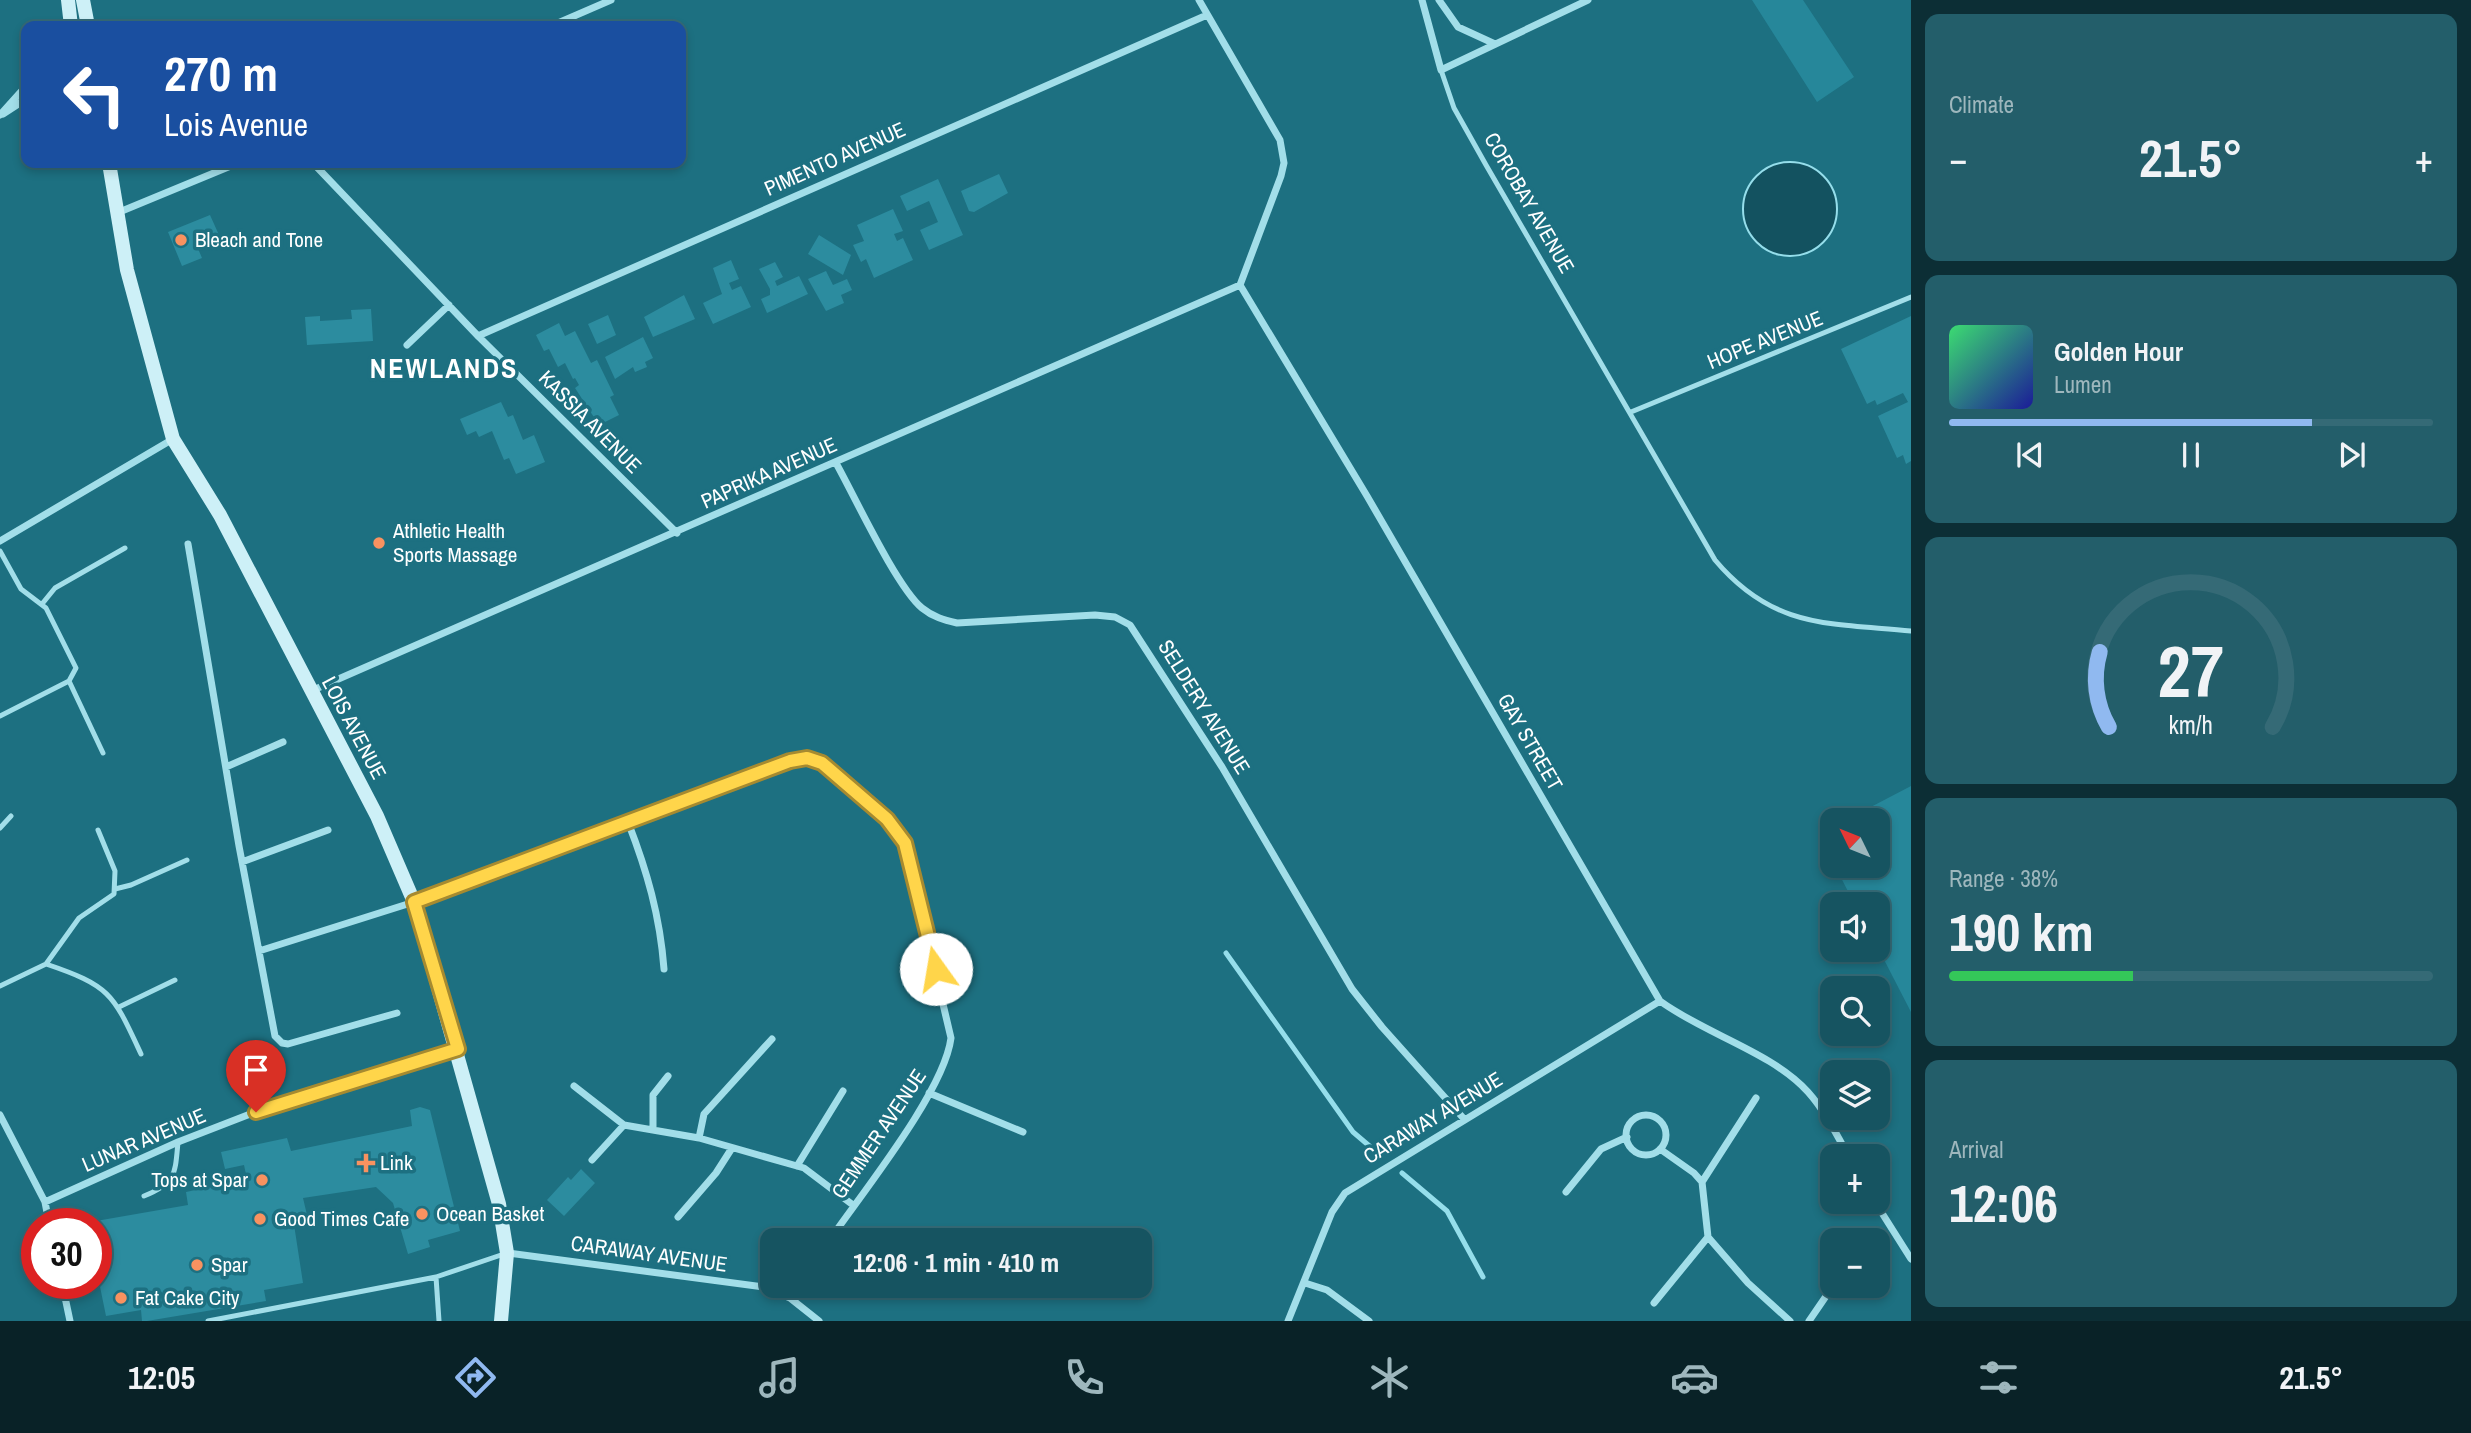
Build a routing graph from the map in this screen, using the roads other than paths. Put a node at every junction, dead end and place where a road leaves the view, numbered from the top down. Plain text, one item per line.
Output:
1 (68, 0) edge
2 (83, 0) edge
3 (611, 0) edge
4 (1199, 0) edge
5 (1422, 0) edge
6 (1439, 0) edge
7 (1588, 0) edge
8 (1207, 15) junction
9 (70, 21) edge
10 (87, 21) edge
11 (563, 21) edge
12 (1495, 44) junction
13 (1441, 70) junction
14 (21, 92) edge
15 (21, 102) edge
16 (0, 116) edge
17 (108, 168) edge
18 (226, 168) edge
19 (318, 168) edge
20 (117, 213) junction
21 (1240, 285) junction
22 (1911, 297) edge
23 (449, 305) junction
24 (478, 336) junction
25 (407, 345) dead end
26 (1631, 412) junction
27 (173, 439) junction
28 (836, 463) junction
29 (677, 533) junction
30 (0, 541) edge
31 (188, 544) dead end
32 (125, 548) dead end
33 (0, 551) edge
34 (42, 604) junction
35 (1911, 631) edge
36 (69, 681) junction
37 (311, 691) junction
38 (0, 716) edge
39 (284, 742) dead end
40 (103, 753) dead end
41 (226, 767) junction
42 (11, 816) dead end
43 (628, 822) junction
44 (0, 828) edge
45 (98, 830) dead end
46 (328, 830) dead end
47 (187, 860) dead end
48 (242, 862) junction
49 (116, 889) junction
50 (414, 902) junction
51 (259, 951) junction
52 (46, 964) junction
53 (664, 969) dead end
54 (175, 980) dead end
55 (0, 986) edge
56 (1660, 1001) junction
57 (119, 1007) junction
58 (397, 1013) dead end
59 (772, 1039) dead end
60 (458, 1049) junction
61 (141, 1054) dead end
62 (668, 1076) dead end
63 (574, 1086) dead end
64 (843, 1091) dead end
65 (929, 1093) junction
66 (1756, 1098) dead end
67 (0, 1115) edge
68 (1465, 1120) junction
69 (624, 1125) junction
70 (653, 1130) junction
71 (1023, 1132) dead end
72 (1627, 1137) junction
73 (699, 1138) junction
74 (177, 1142) junction
75 (1842, 1144) edge
76 (732, 1147) junction
77 (1660, 1149) junction
78 (592, 1160) dead end
79 (797, 1166) junction
80 (1702, 1182) junction
81 (1566, 1192) dead end
82 (144, 1196) dead end
83 (44, 1202) junction
84 (853, 1205) junction
85 (45, 1208) edge
86 (1883, 1214) edge
87 (678, 1217) dead end
88 (838, 1228) edge
89 (1708, 1237) junction
90 (507, 1253) junction
91 (1911, 1259) edge
92 (436, 1277) junction
93 (1305, 1283) junction
94 (760, 1286) edge
95 (790, 1298) edge
96 (1825, 1298) edge
97 (65, 1299) edge
98 (1654, 1303) dead end
99 (70, 1321) edge
100 (208, 1321) edge
101 (439, 1321) edge
102 (500, 1321) edge
103 (819, 1321) edge
104 (1288, 1321) edge
105 (1369, 1321) edge
106 (1790, 1321) edge
107 (1809, 1321) edge

1 - 9 street
2 - 10 street
3 - 11 street
4 - 8 street
5 - 13 street, COROBAY AVENUE
6 - 12 street
7 - 12 street
8 - 21 street
8 - 24 street, PIMENTO AVENUE
12 - 13 street
13 - 26 lane, COROBAY AVENUE
14 - 16 street
15 - 16 street
17 - 20 street, LOIS AVENUE
18 - 20 street
19 - 23 street, KASSIA AVENUE
20 - 27 street, LOIS AVENUE
21 - 28 street, PAPRIKA AVENUE
21 - 56 street, GAY STREET
22 - 26 lane, HOPE AVENUE
23 - 24 street, KASSIA AVENUE
23 - 25 street
24 - 29 street, KASSIA AVENUE
26 - 35 lane, COROBAY AVENUE
27 - 30 street
27 - 37 street, LOIS AVENUE
28 - 29 street, PAPRIKA AVENUE
28 - 68 street, SELDERY AVENUE
29 - 37 street, PAPRIKA AVENUE
31 - 41 street
32 - 34 lane
33 - 34 lane
34 - 36 lane
36 - 38 lane
36 - 40 lane
37 - 50 street, LOIS AVENUE
39 - 41 street
41 - 48 street
42 - 44 lane
43 - 50 street, GEMMER AVENUE
43 - 53 street
43 - 65 street, GEMMER AVENUE
45 - 49 lane
46 - 48 street
47 - 49 lane
48 - 51 street
49 - 52 lane
50 - 51 street, GEMMER AVENUE
50 - 60 street, LOIS AVENUE
51 - 58 street
52 - 55 lane
52 - 57 lane
54 - 57 lane
56 - 68 street, CARAWAY AVENUE
56 - 75 street, GAY STREET
57 - 61 lane
59 - 73 street
60 - 74 street, LUNAR AVENUE
60 - 90 street, LOIS AVENUE
62 - 70 street
63 - 69 street
64 - 79 street
65 - 71 street
65 - 84 street, GEMMER AVENUE
66 - 80 street
67 - 83 street
68 - 93 street, CARAWAY AVENUE
69 - 70 street
69 - 78 street
70 - 73 street
72 - 77 street
72 - 77 street
72 - 81 street
73 - 76 street
74 - 82 lane
74 - 83 street, LUNAR AVENUE
76 - 79 street
76 - 87 street
77 - 80 street
79 - 84 street
80 - 89 street
83 - 85 street
84 - 88 street, GEMMER AVENUE
86 - 91 street
89 - 98 street
89 - 106 street
90 - 92 lane
90 - 94 street, CARAWAY AVENUE
90 - 102 street, LOIS AVENUE
92 - 100 lane
92 - 101 lane
93 - 104 street, CARAWAY AVENUE
93 - 105 street
95 - 103 street, CARAWAY AVENUE
96 - 107 street
97 - 99 street

